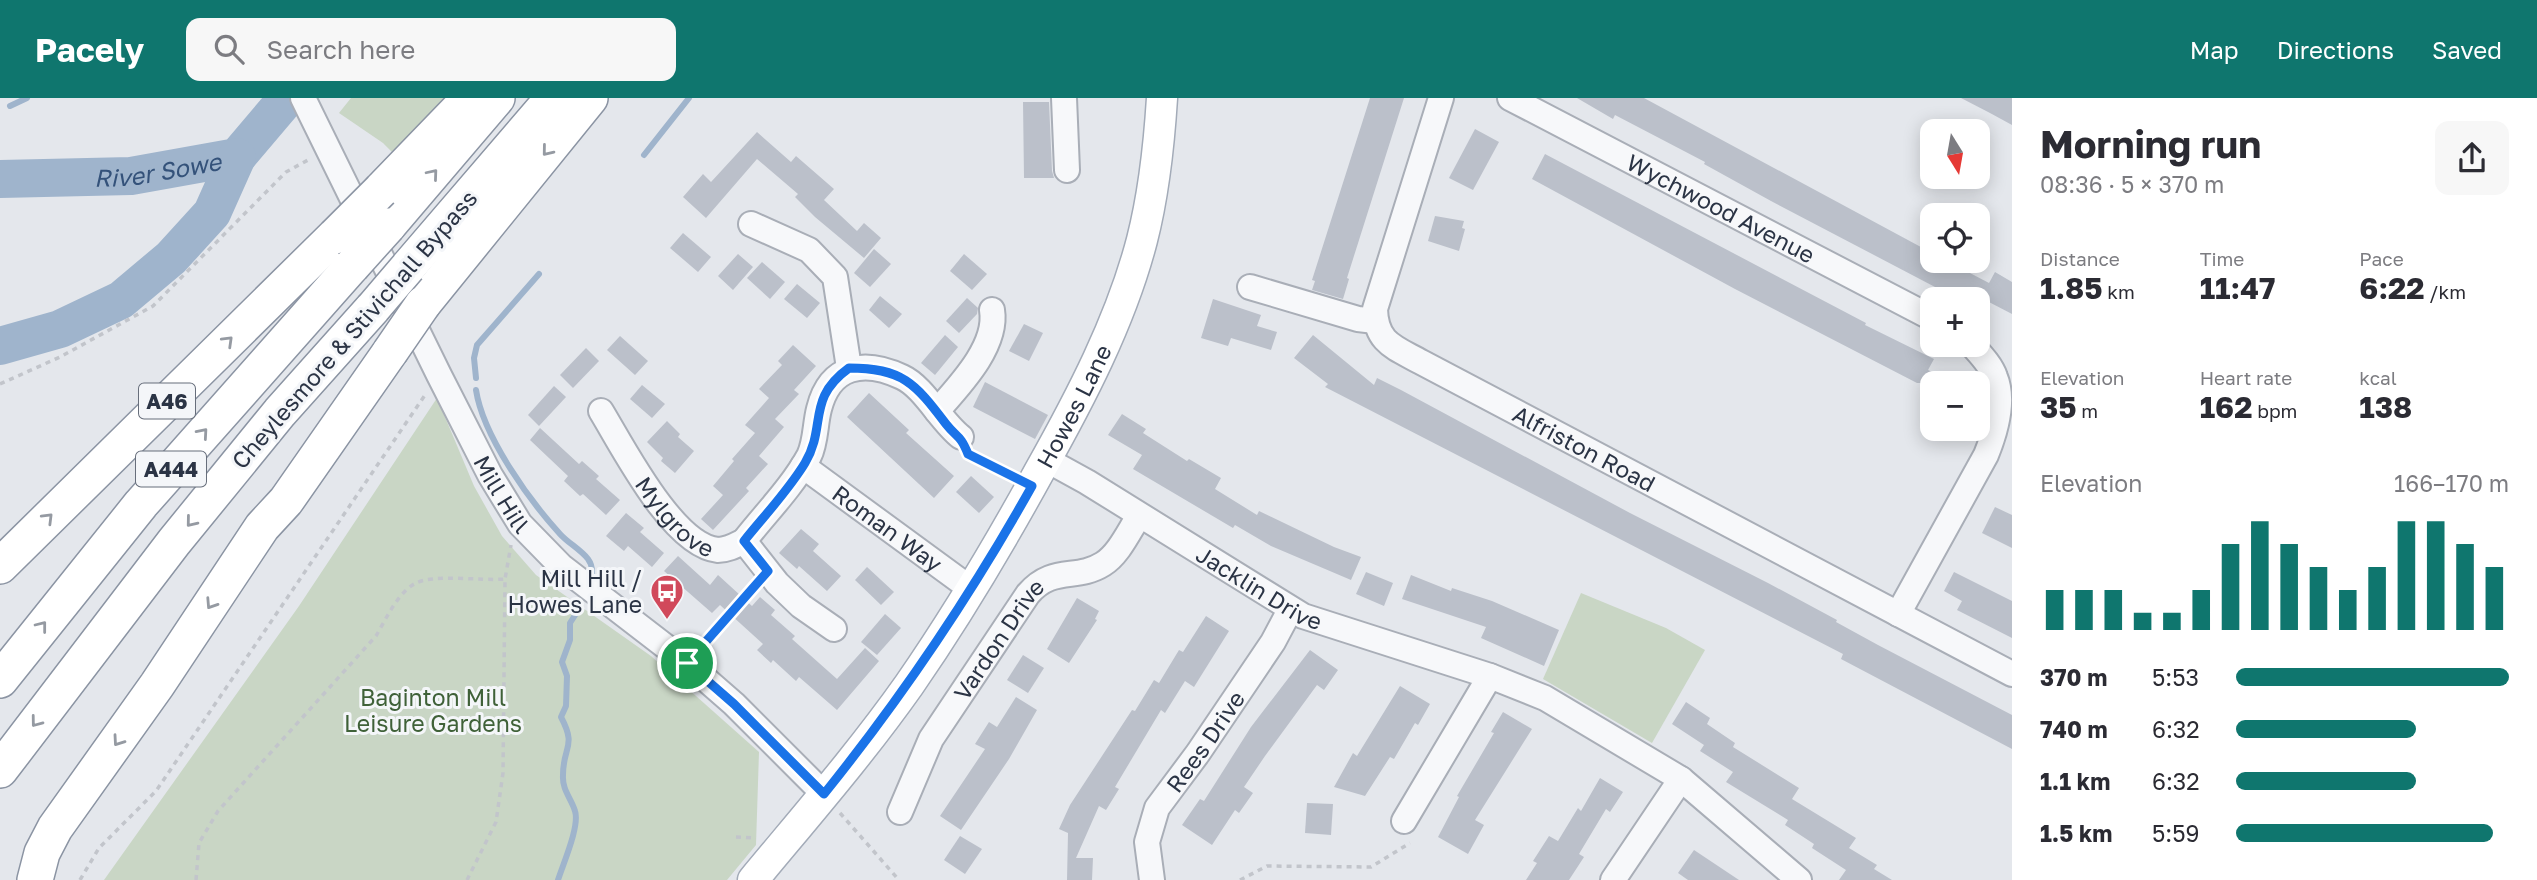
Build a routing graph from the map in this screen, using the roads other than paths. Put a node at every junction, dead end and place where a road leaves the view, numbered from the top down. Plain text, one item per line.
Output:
1 (470, 98) edge
2 (497, 98) edge
3 (590, 98) edge
4 (1064, 98) edge
5 (1162, 98) edge
6 (1441, 98) edge
7 (1510, 98) edge
8 (307, 106) edge
9 (542, 111) edge
10 (1067, 170) dead end
11 (751, 224) dead end
12 (416, 287) junction
13 (1250, 287) dead end
14 (992, 310) dead end
15 (1920, 312) edge
16 (1376, 321) junction
17 (382, 332) junction
18 (1981, 357) edge
19 (849, 368) junction
20 (2005, 388) edge
21 (601, 411) dead end
22 (937, 411) junction
23 (961, 437) road end
24 (1046, 460) junction
25 (803, 466) junction
26 (1139, 516) junction
27 (744, 541) junction
28 (0, 566) edge
29 (971, 589) junction
30 (1290, 610) junction
31 (1898, 614) junction
32 (834, 629) dead end
33 (2012, 674) edge
34 (1490, 676) junction
35 (0, 680) edge
36 (0, 770) edge
37 (1681, 779) junction
38 (824, 794) junction
39 (900, 812) dead end
40 (1404, 821) road end
41 (36, 880) edge
42 (753, 880) edge
43 (1152, 880) edge
44 (1614, 880) edge
45 (1799, 880) edge

28 -> 1 highway, A46, bridge
35 -> 2 highway, Cheylesmore & Stivichall Bypass / A444, bridge
3 -> 12 highway
4 - 10 street
5 - 24 main road, Howes Lane
6 - 16 street
7 - 15 street, Wychwood Avenue
8 - 38 street, Mill Hill
9 - 12 highway, Cheylesmore & Stivichall Bypass / A444
11 - 19 street
12 - 17 highway, Cheylesmore & Stivichall Bypass / A444, bridge
12 - 17 highway, bridge
13 - 16 street
14 - 22 street
16 - 31 street, Alfriston Road
17 -> 36 highway, Cheylesmore & Stivichall Bypass / A444
17 -> 41 highway
18 - 20 street
19 - 22 street
19 - 25 street
20 - 31 street
21 - 27 street, Mylgrove
22 - 23 street
24 - 26 street, Jacklin Drive
24 - 29 main road, Howes Lane
25 - 27 street
25 - 29 street, Roman Way
26 - 30 street, Jacklin Drive
26 - 39 street, Vardon Drive
27 - 32 street, Mylgrove
29 - 38 main road, Howes Lane
30 - 34 street, Jacklin Drive
30 - 43 street, Rees Drive
31 - 33 street, Alfriston Road
34 - 37 street, Jacklin Drive
34 - 40 street
37 - 44 street
37 - 45 street, Jacklin Drive
38 - 42 main road, Howes Lane

